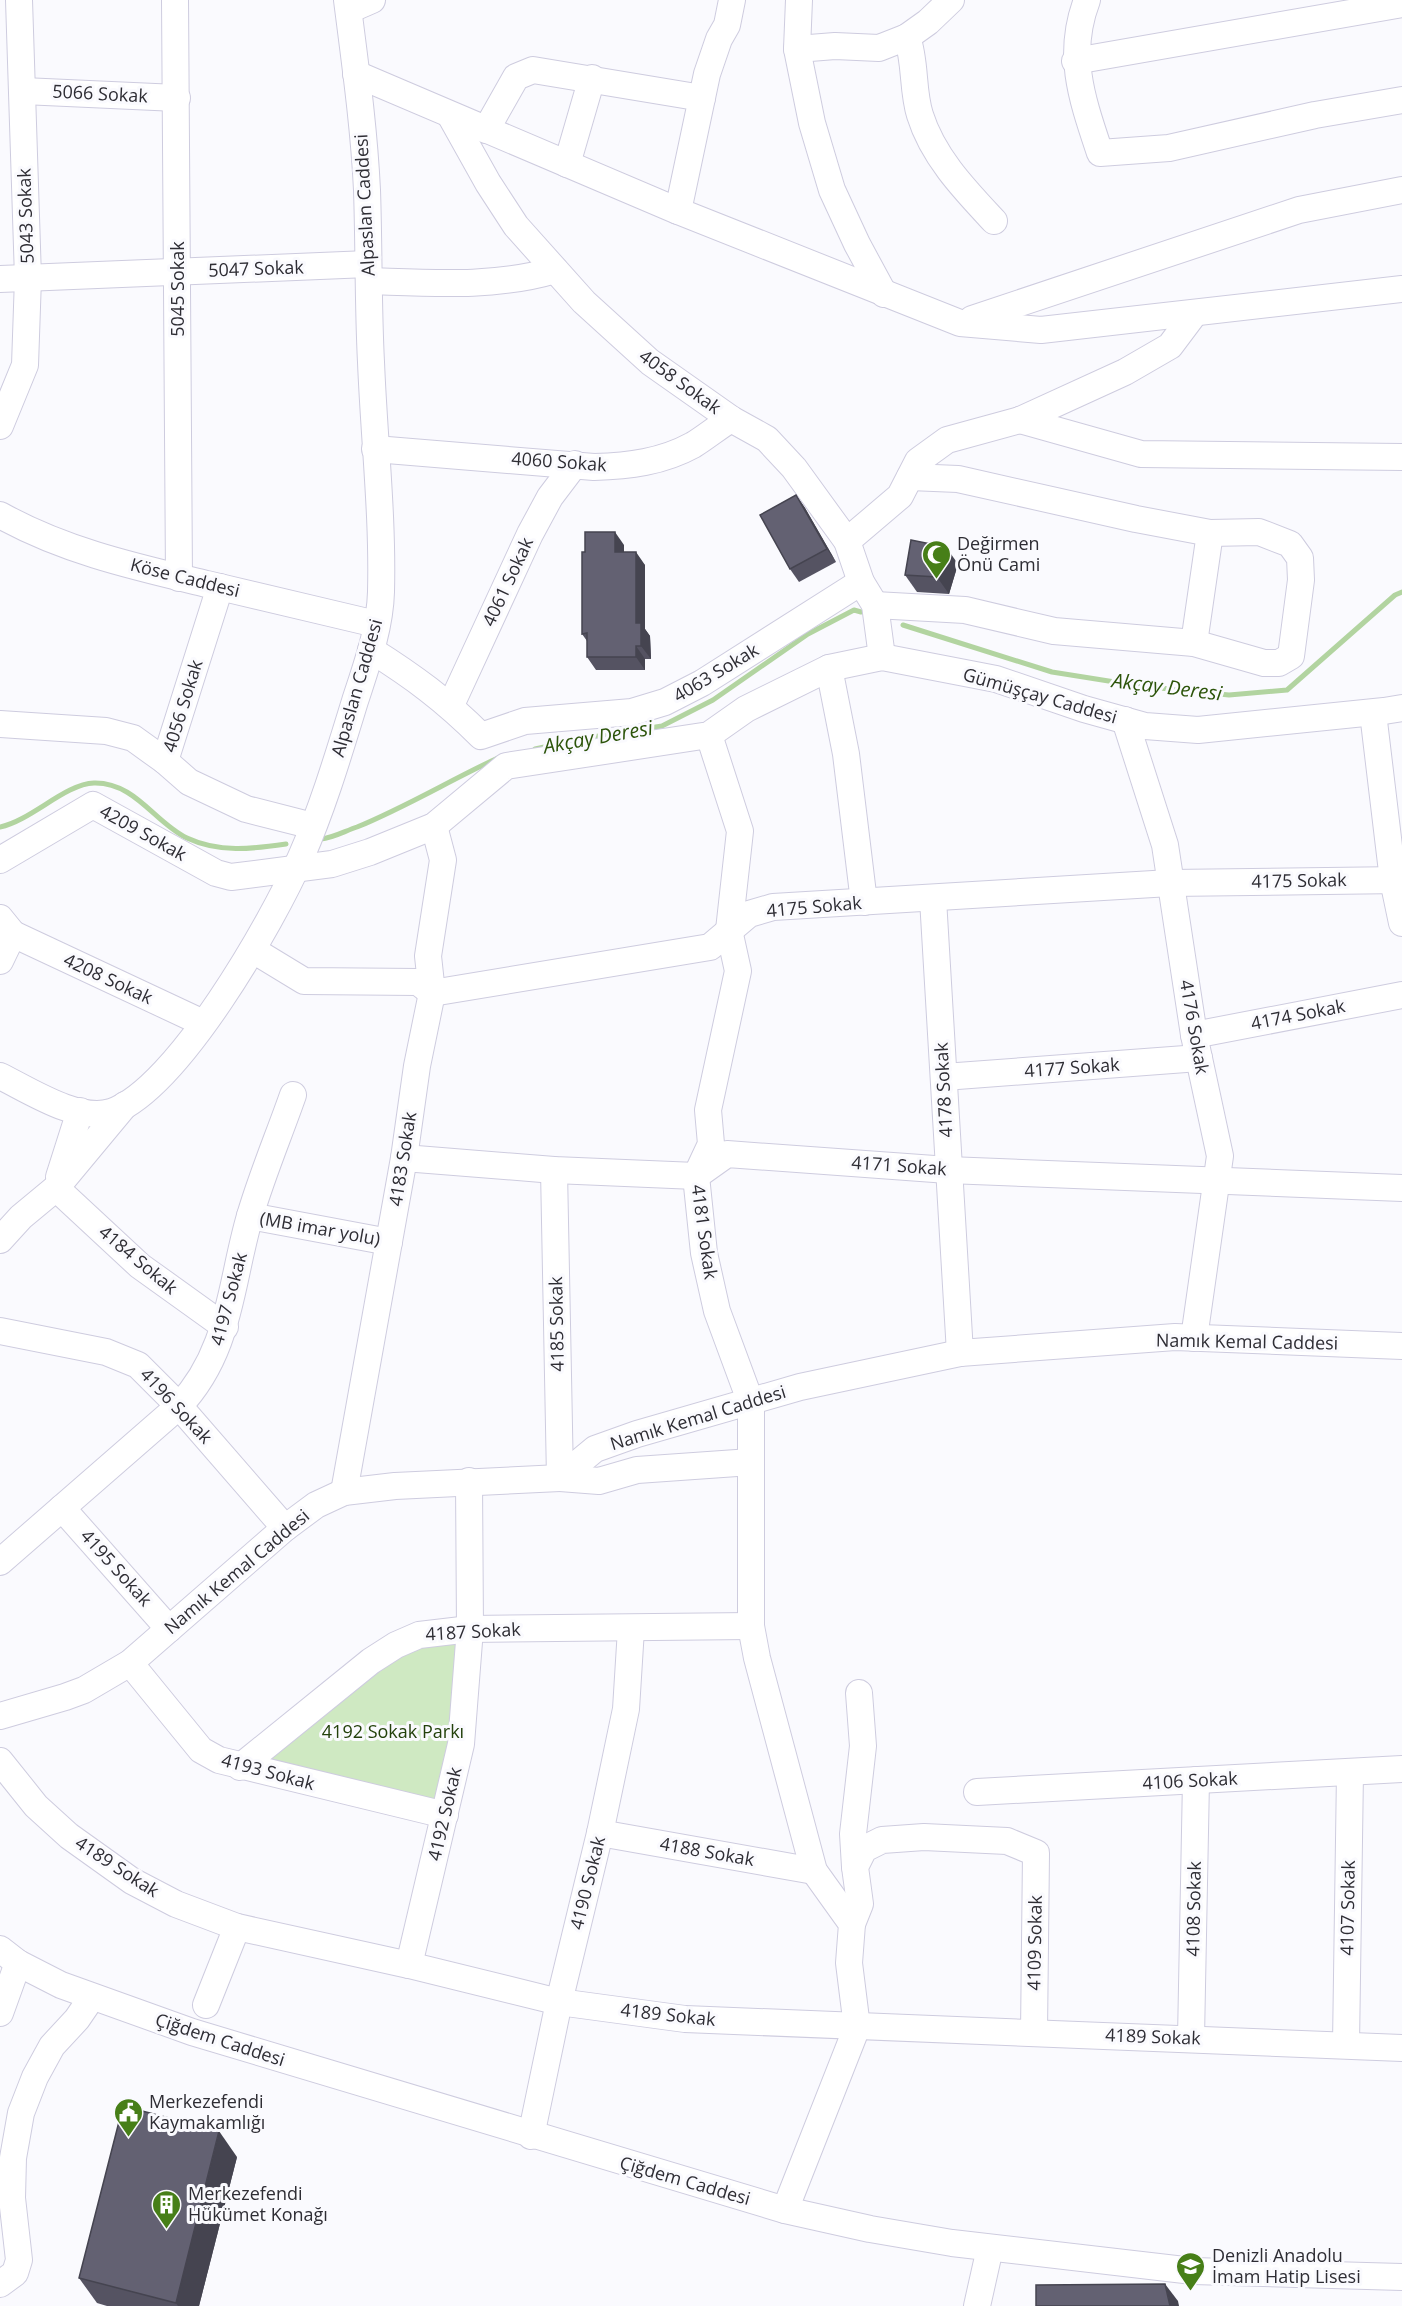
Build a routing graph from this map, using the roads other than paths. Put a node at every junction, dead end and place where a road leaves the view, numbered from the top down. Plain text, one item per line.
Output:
1 (19, 0) edge
2 (175, 0) edge
3 (372, 0) edge
4 (732, 0) edge
5 (800, 0) edge
6 (951, 0) edge
7 (1087, 0) edge
8 (1402, 4) edge
9 (348, 5) edge
10 (907, 37) junction
11 (797, 48) junction
12 (1075, 61) junction
13 (356, 74) junction
14 (592, 78) junction
15 (23, 91) junction
16 (177, 98) junction
17 (702, 98) junction
18 (1402, 100) edge
19 (450, 115) junction
20 (486, 130) junction
21 (567, 164) junction
22 (1402, 190) edge
23 (678, 211) junction
24 (994, 221) dead end
25 (555, 270) junction
26 (368, 272) junction
27 (178, 273) junction
28 (28, 278) junction
29 (0, 279) edge
30 (1402, 289) edge
31 (884, 294) junction
32 (1194, 314) junction
33 (960, 323) junction
34 (731, 419) junction
35 (1020, 420) junction
36 (0, 426) edge
37 (375, 448) junction
38 (1402, 457) edge
39 (575, 464) junction
40 (910, 477) junction
41 (0, 515) edge
42 (1210, 533) junction
43 (847, 541) junction
44 (179, 578) junction
45 (861, 582) junction
46 (220, 587) junction
47 (875, 605) junction
48 (376, 624) junction
49 (1194, 643) junction
50 (371, 650) junction
51 (882, 657) junction
52 (830, 668) junction
53 (451, 705) junction
54 (1402, 708) edge
55 (1373, 712) junction
56 (1125, 720) junction
57 (0, 724) edge
58 (709, 735) junction
59 (165, 761) junction
60 (313, 826) junction
61 (434, 826) junction
62 (0, 860) edge
63 (296, 868) junction
64 (1398, 880) edge
65 (1170, 883) junction
66 (933, 899) junction
67 (864, 902) junction
68 (1402, 923) edge
69 (6, 926) edge
70 (729, 930) junction
71 (253, 950) junction
72 (0, 961) edge
73 (432, 993) junction
74 (1402, 994) edge
75 (203, 1023) junction
76 (1197, 1046) junction
77 (0, 1076) edge
78 (944, 1077) junction
79 (293, 1095) dead end
80 (125, 1105) junction
81 (80, 1111) junction
82 (405, 1158) junction
83 (554, 1170) junction
84 (948, 1170) junction
85 (696, 1176) junction
86 (1215, 1181) junction
87 (56, 1188) junction
88 (1402, 1188) edge
89 (250, 1216) junction
90 (1, 1237) edge
91 (389, 1242) junction
92 (225, 1327) junction
93 (0, 1331) edge
94 (1194, 1338) junction
95 (1402, 1346) edge
96 (960, 1353) junction
97 (751, 1403) junction
98 (179, 1406) junction
99 (751, 1462) junction
100 (560, 1478) junction
101 (470, 1481) junction
102 (344, 1492) junction
103 (62, 1508) junction
104 (285, 1528) junction
105 (0, 1562) edge
106 (751, 1626) junction
107 (169, 1629) junction
108 (470, 1629) junction
109 (631, 1629) junction
110 (130, 1663) junction
111 (859, 1693) dead end
112 (1, 1713) edge
113 (0, 1761) edge
114 (240, 1767) junction
115 (1402, 1769) edge
116 (1350, 1772) junction
117 (1196, 1780) junction
118 (977, 1792) dead end
119 (445, 1815) junction
120 (600, 1833) junction
121 (855, 1867) junction
122 (814, 1871) junction
123 (852, 1924) junction
124 (237, 1927) junction
125 (9, 1956) edge
126 (409, 1965) junction
127 (92, 1997) junction
128 (559, 2002) junction
129 (206, 2005) dead end
130 (0, 2013) edge
131 (857, 2027) junction
132 (1034, 2033) junction
133 (1191, 2038) junction
134 (1346, 2045) junction
135 (1402, 2048) edge
136 (531, 2136) junction
137 (784, 2210) junction
138 (990, 2248) junction
139 (1402, 2277) edge
140 (1, 2296) edge
141 (977, 2306) edge

1 - 15 street, 5043 Sokak
2 - 16 street, 5045 Sokak
3 - 9 street
4 - 17 street
5 - 11 street
6 - 10 street
7 - 12 street
8 - 12 street
9 - 13 street, Alpaslan Caddesi
10 - 11 street
10 - 24 street
11 - 31 street
12 - 18 street
13 - 19 street
13 - 26 street, Alpaslan Caddesi
14 - 17 street
14 - 20 street
14 - 21 street
15 - 16 street, 5066 Sokak
15 - 28 street, 5043 Sokak
16 - 27 street, 5045 Sokak
17 - 23 street
19 - 20 street
19 - 25 street, 4058 Sokak
20 - 21 street
21 - 23 street
22 - 33 street
23 - 31 street
25 - 26 street, 5047 Sokak
25 - 34 street, 4058 Sokak
26 - 27 street, 5047 Sokak
26 - 37 street, Alpaslan Caddesi
27 - 28 street, 5047 Sokak
27 - 44 street, 5045 Sokak
28 - 29 street, 5047 Sokak
28 - 36 street, 5043 Sokak
30 - 32 street
31 - 33 street
32 - 33 street
32 - 35 street
34 - 39 street, 4060 Sokak
34 - 43 street, 4058 Sokak
35 - 38 street
35 - 40 street
37 - 39 street, 4060 Sokak
37 - 48 street, Alpaslan Caddesi
39 - 53 street, 4061 Sokak
40 - 42 street
40 - 43 street
41 - 44 street, Köse Caddesi
42 - 49 street
42 - 49 street
43 - 45 street, 4058 Sokak
44 - 46 street, Köse Caddesi
45 - 47 street, 4058 Sokak
45 - 53 street, 4063 Sokak
46 - 48 street, Köse Caddesi
46 - 59 street, 4056 Sokak
47 - 49 street
47 - 51 street, 4058 Sokak
48 - 50 street, Alpaslan Caddesi
50 - 53 street, 4063 Sokak
50 - 60 street, Alpaslan Caddesi
51 - 52 street, Gümüşçay Caddesi
51 - 56 street, Gümüşçay Caddesi
52 - 58 street, Gümüşçay Caddesi
52 - 67 street
54 - 55 street, Gümüşçay Caddesi
55 - 56 street, Gümüşçay Caddesi
55 - 64 street
56 - 65 street, 4176 Sokak
57 - 59 street, 4056 Sokak
58 - 61 street, Gümüşçay Caddesi
58 - 70 street, 4181 Sokak
59 - 60 street
60 - 63 street, Alpaslan Caddesi
61 - 63 street, Gümüşçay Caddesi
61 - 73 street, 4183 Sokak
62 - 63 street, 4209 Sokak
63 - 71 street, Alpaslan Caddesi
64 - 65 street, 4175 Sokak
64 - 68 street
65 - 66 street, 4175 Sokak
65 - 76 street, 4176 Sokak
66 - 67 street, 4175 Sokak
66 - 78 street, 4178 Sokak
67 - 70 street, 4175 Sokak
69 - 72 street
69 - 75 street, 4208 Sokak
70 - 73 street, 4175 Sokak
70 - 85 street, 4181 Sokak
71 - 73 street
71 - 75 street, Alpaslan Caddesi
73 - 82 street, 4183 Sokak
74 - 76 street, 4174 Sokak
75 - 80 street, Alpaslan Caddesi
76 - 78 street, 4177 Sokak
76 - 86 street, 4176 Sokak
77 - 81 street, Alpaslan Caddesi
78 - 84 street, 4178 Sokak
79 - 89 street, 4197 Sokak
80 - 81 street, Alpaslan Caddesi
80 - 87 street
81 - 87 street
82 - 83 street
82 - 91 street, 4183 Sokak
83 - 85 street
83 - 100 street, 4185 Sokak
84 - 85 street, 4171 Sokak
84 - 86 street, 4171 Sokak
84 - 96 street, 4178 Sokak
85 - 97 street, 4181 Sokak
86 - 88 street, 4171 Sokak
86 - 94 street, 4176 Sokak
87 - 90 street
87 - 92 street, 4184 Sokak
89 - 91 street, (MB imar yolu)
89 - 92 street, 4197 Sokak
91 - 102 street, 4183 Sokak
92 - 98 street, 4197 Sokak
93 - 98 street, 4196 Sokak
94 - 95 street, Namık Kemal Caddesi
94 - 96 street, Namık Kemal Caddesi
96 - 97 street, Namık Kemal Caddesi
97 - 99 street, 4181 Sokak
97 - 100 street, Namık Kemal Caddesi
98 - 103 street, 4197 Sokak
98 - 104 street, 4196 Sokak
99 - 100 street
99 - 106 street, 4181 Sokak
100 - 101 street, Namık Kemal Caddesi
101 - 102 street, Namık Kemal Caddesi
101 - 108 street, 4192 Sokak
102 - 104 street, Namık Kemal Caddesi
103 - 105 street, 4197 Sokak
103 - 107 street, 4195 Sokak
104 - 107 street, Namık Kemal Caddesi
106 - 109 street, 4187 Sokak
106 - 122 street, 4181 Sokak
107 - 110 street, Namık Kemal Caddesi
108 - 109 street, 4187 Sokak
108 - 114 street, 4187 Sokak
108 - 119 street, 4192 Sokak
109 - 120 street, 4190 Sokak
110 - 112 street, Namık Kemal Caddesi
110 - 114 street, 4193 Sokak
111 - 121 street
113 - 124 street, 4189 Sokak
114 - 119 street, 4193 Sokak
115 - 116 street, 4106 Sokak
116 - 117 street, 4106 Sokak
116 - 134 street, 4107 Sokak
117 - 118 street, 4106 Sokak
117 - 133 street, 4108 Sokak
119 - 126 street, 4192 Sokak
120 - 122 street, 4188 Sokak
120 - 128 street, 4190 Sokak
121 - 123 street
121 - 132 street, 4109 Sokak
122 - 123 street
123 - 131 street
124 - 126 street, 4189 Sokak
124 - 129 street
125 - 127 street, Çiğdem Caddesi
125 - 130 street
126 - 128 street, 4189 Sokak
127 - 136 street, Çiğdem Caddesi
127 - 140 street
128 - 131 street, 4189 Sokak
128 - 136 street, 4190 Sokak
131 - 132 street, 4189 Sokak
131 - 137 street
132 - 133 street, 4189 Sokak
133 - 134 street, 4189 Sokak
134 - 135 street, 4189 Sokak
136 - 137 street, Çiğdem Caddesi
137 - 138 street, Çiğdem Caddesi
138 - 139 street, Çiğdem Caddesi
138 - 141 street

